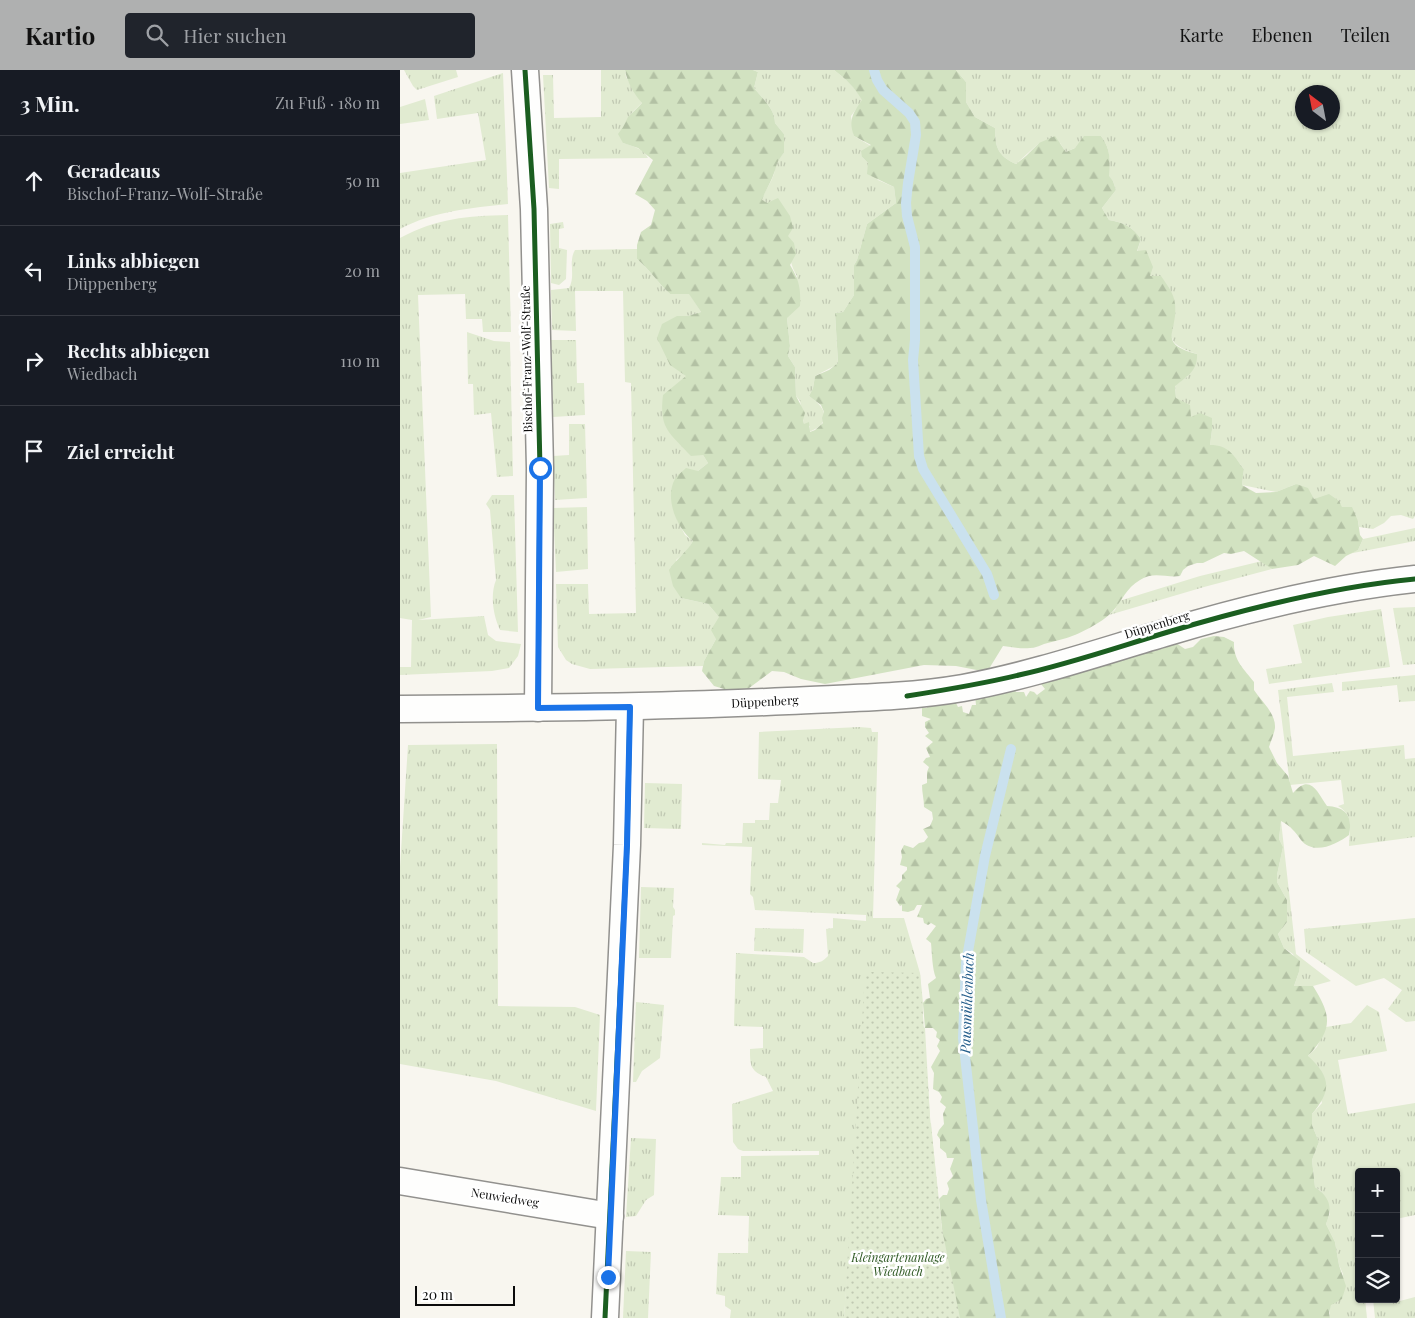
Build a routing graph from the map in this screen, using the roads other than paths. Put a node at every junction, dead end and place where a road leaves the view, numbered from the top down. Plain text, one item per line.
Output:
1 (525, 70) edge
2 (1415, 579) edge
3 (630, 707) junction
4 (538, 708) junction
5 (400, 709) edge
6 (400, 1181) edge
7 (610, 1216) junction
8 (606, 1318) edge

1 - 4 street, Bischof-Franz-Wolf-Straße
2 - 3 street, Düppenberg
3 - 4 street, Düppenberg
3 - 7 street
4 - 5 street, Düppenberg
6 - 7 street, Neuwiedweg
7 - 8 street

